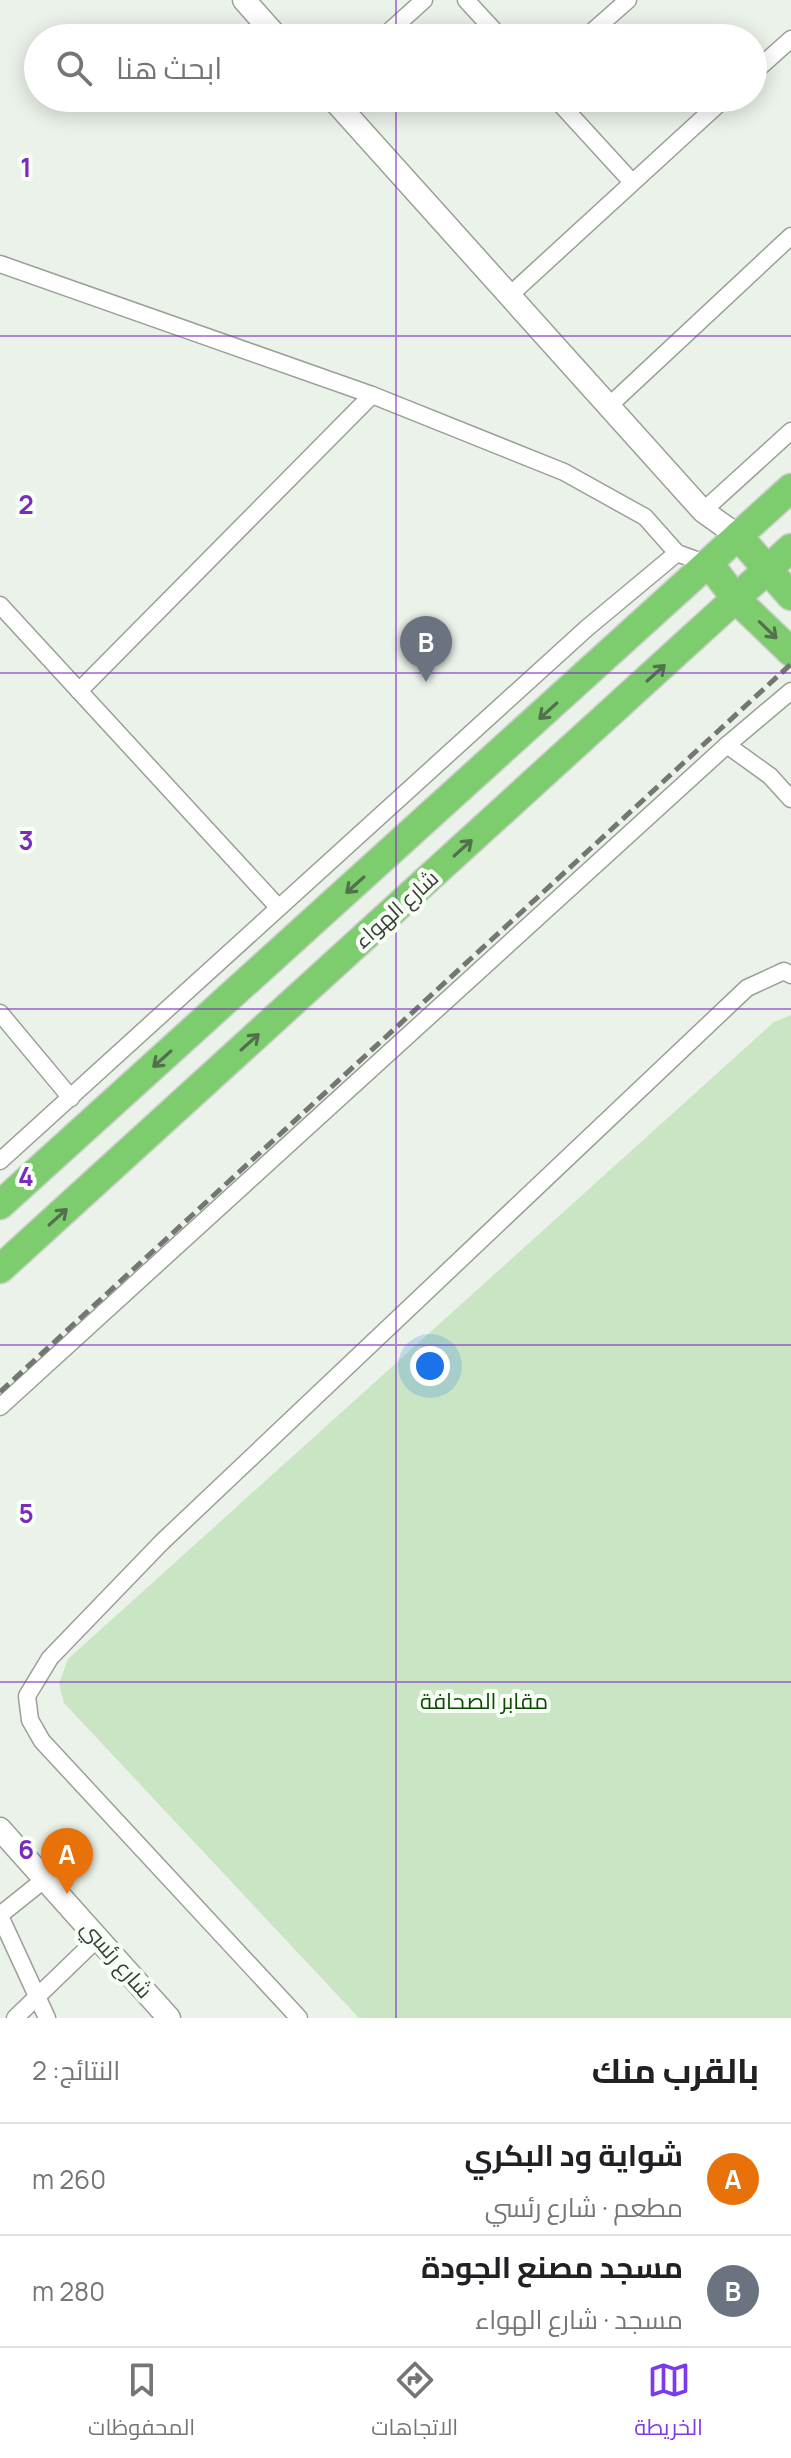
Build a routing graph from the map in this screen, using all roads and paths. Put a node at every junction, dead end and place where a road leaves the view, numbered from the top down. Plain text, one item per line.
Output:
1 (244, 0) edge
2 (424, 0) edge
3 (466, 0) edge
4 (628, 0) edge
5 (265, 24) edge
6 (397, 24) edge
7 (488, 24) edge
8 (601, 24) edge
9 (791, 39) edge
10 (767, 60) edge
11 (345, 112) edge
12 (568, 112) edge
13 (709, 112) edge
14 (631, 181) junction
15 (791, 236) edge
16 (0, 264) edge
17 (511, 294) junction
18 (372, 395) junction
19 (611, 404) junction
20 (791, 431) edge
21 (791, 488) edge
22 (703, 511) junction
23 (738, 536) junction
24 (791, 548) edge
25 (677, 553) junction
26 (710, 565) junction
27 (768, 570) junction
28 (791, 596) edge
29 (737, 600) junction
30 (0, 605) edge
31 (791, 652) edge
32 (79, 691) junction
33 (791, 691) edge
34 (727, 745) junction
35 (791, 799) edge
36 (278, 907) junction
37 (219, 962) junction
38 (791, 975) edge
39 (243, 986) junction
40 (0, 1013) edge
41 (71, 1098) junction
42 (0, 1161) edge
43 (0, 1205) edge
44 (0, 1269) edge
45 (0, 1407) edge
46 (0, 1829) edge
47 (45, 1879) junction
48 (0, 1916) edge
49 (99, 1937) junction
50 (36, 1994) junction
51 (15, 2018) edge
52 (47, 2018) edge
53 (169, 2018) edge
54 (299, 2018) edge

1 - 5 street
2 - 6 street
3 - 7 street
4 - 8 street
9 - 10 street
11 - 17 street
12 - 14 street
13 - 14 street
14 - 17 street
15 - 19 street
16 - 18 street
17 - 19 street
18 - 25 street
18 - 32 street
19 - 22 street
20 - 22 street
21 - 23 highway, شارع الهواء
22 - 23 street
23 - 26 highway, شارع الهواء
23 - 27 highway
24 - 27 highway, شارع الهواء
25 - 26 street
25 - 36 street
26 - 29 highway
26 -> 39 highway, شارع الهواء
27 - 28 highway
27 - 29 highway, شارع الهواء
29 -> 31 highway
44 -> 29 highway, شارع الهواء
30 - 32 street
32 - 36 street
33 - 34 street
34 - 35 street
34 - 45 street
36 - 37 street
37 - 39 street
37 - 41 street
38 - 54 street
39 -> 43 highway, شارع الهواء
40 - 41 street
41 - 42 street
46 - 47 street, شارع رئسي
47 - 48 street
47 - 49 street, شارع رئسي
48 - 50 street
49 - 50 street
49 - 53 street, شارع رئسي
50 - 51 street
50 - 52 street

